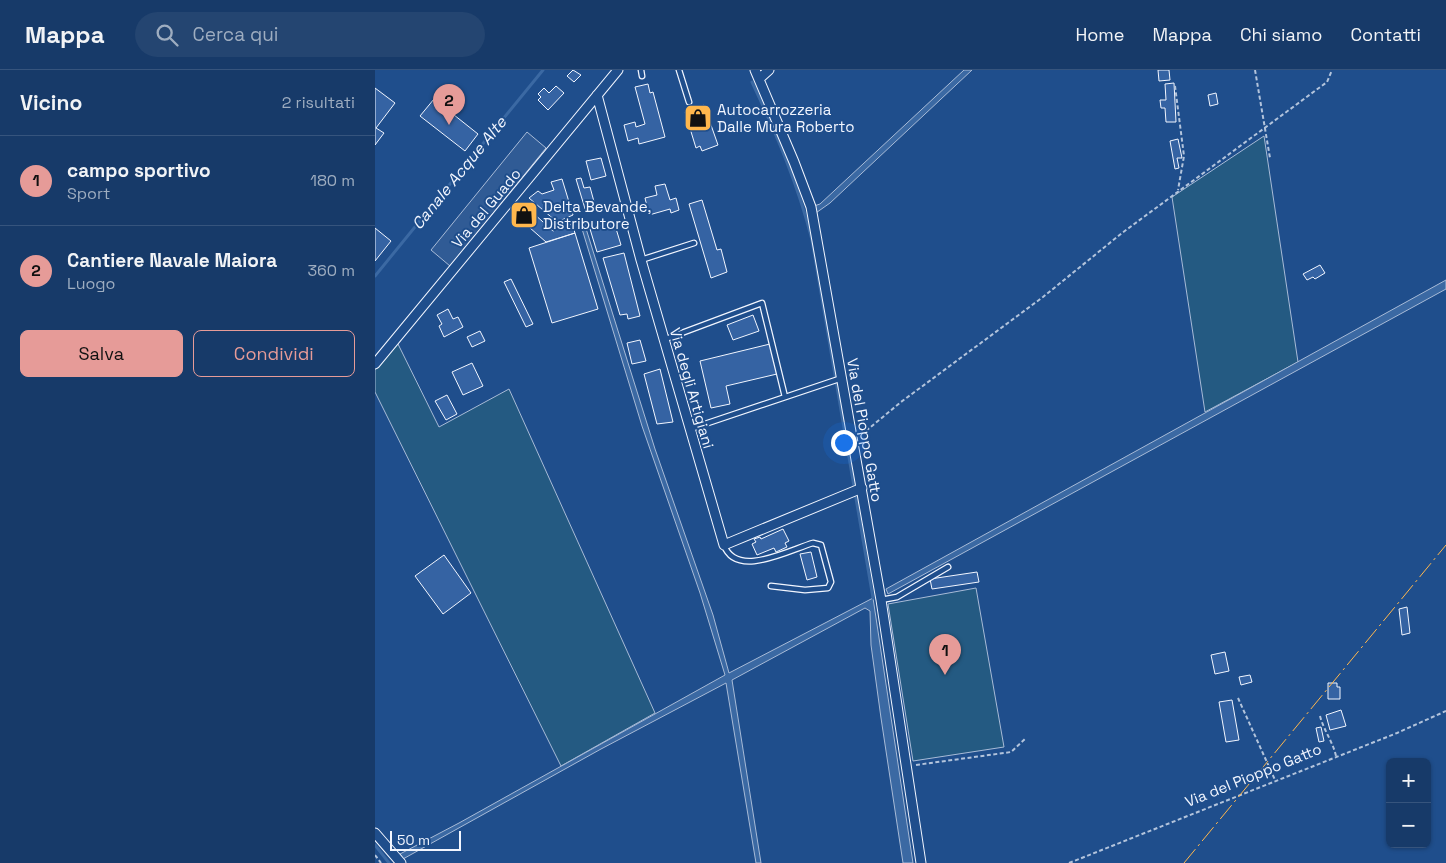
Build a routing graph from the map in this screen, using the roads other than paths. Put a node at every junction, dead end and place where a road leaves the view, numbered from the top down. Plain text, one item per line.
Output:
1 (618, 70) edge
2 (641, 70) edge
3 (679, 70) edge
4 (769, 70) edge
5 (757, 74) edge
6 (642, 76) dead end
7 (597, 95) junction
8 (689, 102) dead end
9 (694, 243) dead end
10 (641, 260) junction
11 (663, 340) junction
12 (375, 364) edge
13 (842, 378) junction
14 (785, 397) junction
15 (689, 429) junction
16 (862, 488) junction
17 (724, 545) junction
18 (948, 567) dead end
19 (771, 586) dead end
20 (881, 600) junction
21 (375, 833) edge
22 (401, 863) edge
23 (921, 863) edge

1 - 7 street, Via del Guado
2 - 6 lane
3 - 8 lane
4 - 5 street
5 - 13 street, Via del Pioppo Gatto
7 - 10 street, Via degli Artigiani
7 - 12 street, Via del Guado
9 - 10 lane
10 - 11 street, Via degli Artigiani
11 - 14 lane
11 - 15 street, Via degli Artigiani
13 - 14 lane
13 - 16 street, Via del Pioppo Gatto
14 - 15 lane
15 - 17 street, Via degli Artigiani
16 - 17 street
16 - 20 street, Via del Pioppo Gatto
17 - 19 lane
18 - 20 lane
20 - 23 street, Via del Pioppo Gatto
21 - 22 street

